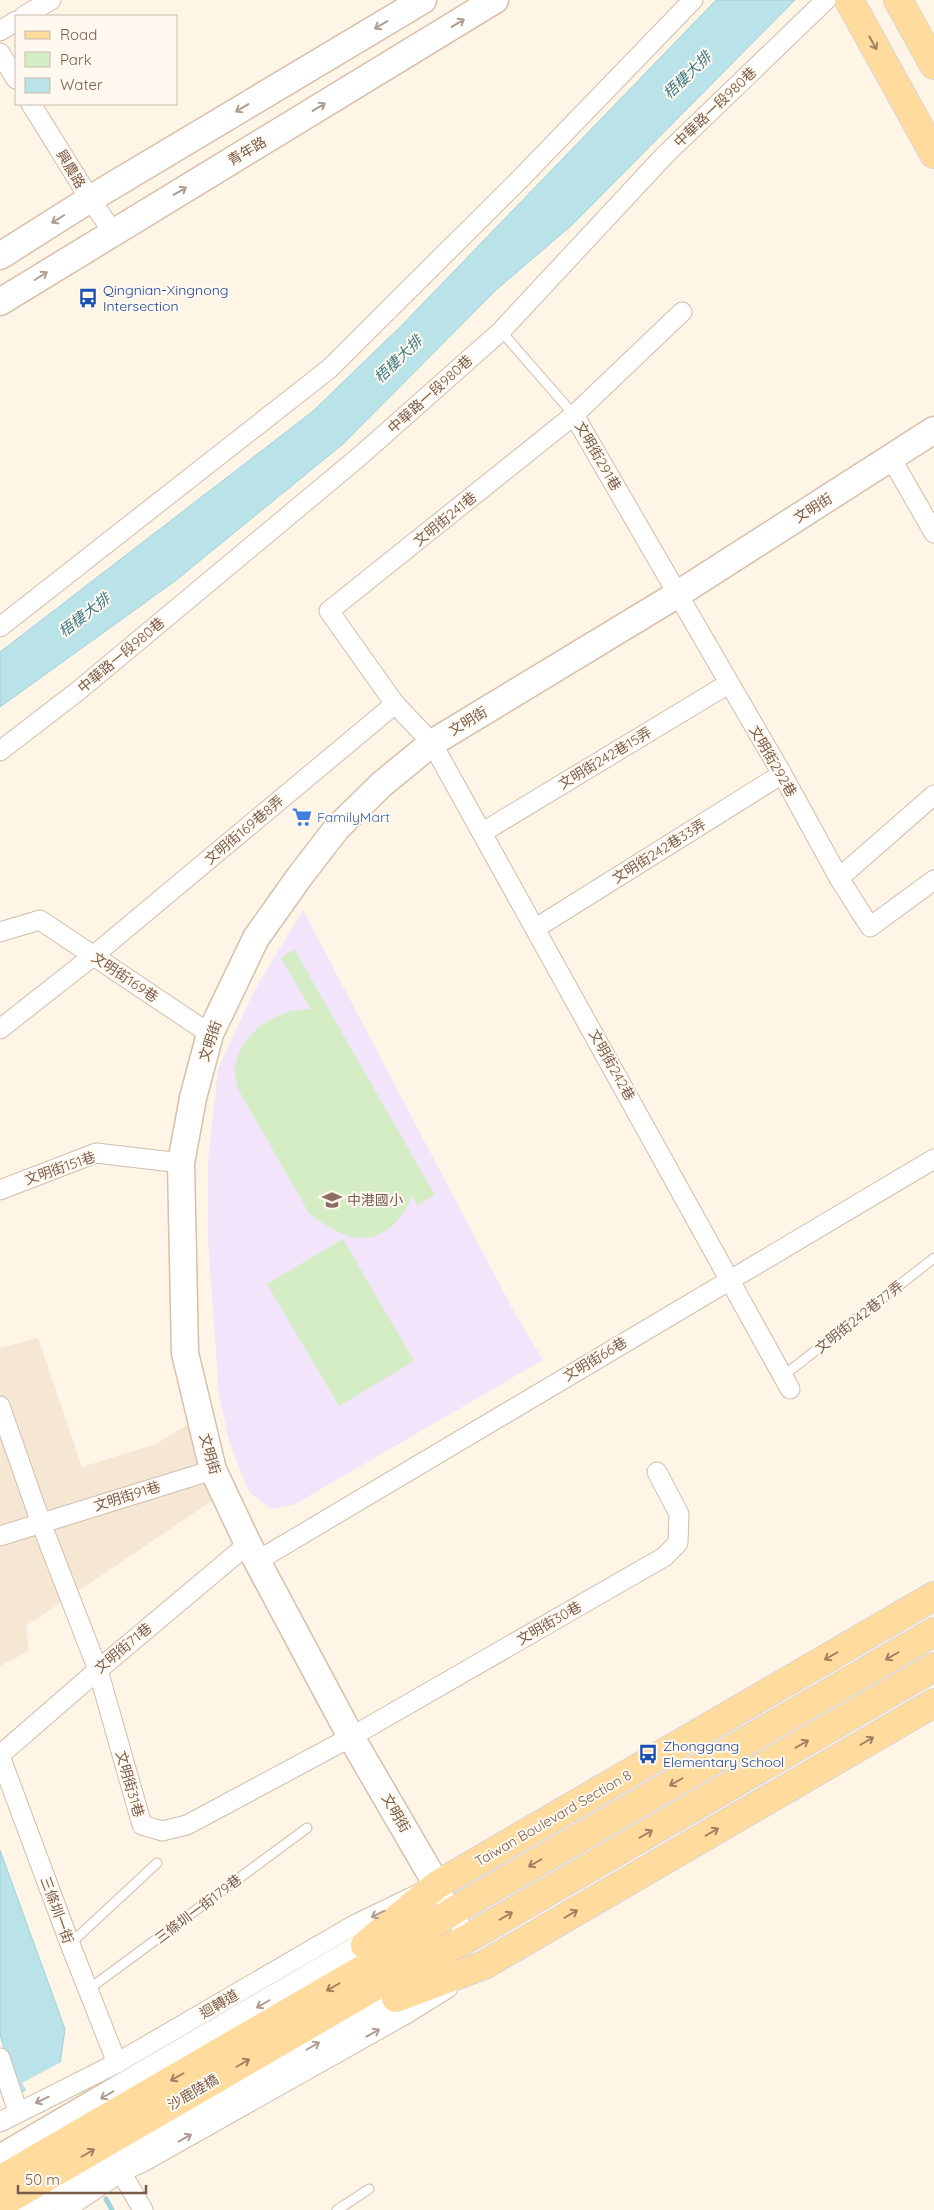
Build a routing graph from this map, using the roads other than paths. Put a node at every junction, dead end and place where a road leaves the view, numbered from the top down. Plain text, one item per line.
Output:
1 (51, 0) edge
2 (423, 0) edge
3 (495, 0) edge
4 (693, 0) edge
5 (826, 0) edge
6 (849, 0) edge
7 (898, 0) edge
8 (26, 15) edge
9 (15, 22) edge
10 (0, 31) edge
11 (0, 53) edge
12 (934, 65) edge
13 (15, 77) edge
14 (32, 105) edge
15 (934, 154) edge
16 (90, 199) junction
17 (113, 232) junction
18 (0, 256) edge
19 (0, 302) edge
20 (682, 312) dead end
21 (501, 331) junction
22 (574, 415) junction
23 (934, 430) edge
24 (891, 458) junction
25 (934, 533) edge
26 (678, 594) junction
27 (0, 627) edge
28 (728, 684) junction
29 (395, 704) junction
30 (432, 743) junction
31 (0, 751) edge
32 (782, 774) junction
33 (934, 795) edge
34 (483, 832) junction
35 (839, 878) junction
36 (934, 880) edge
37 (536, 928) junction
38 (0, 932) edge
39 (93, 956) junction
40 (0, 1029) edge
41 (210, 1034) junction
42 (934, 1159) edge
43 (181, 1163) junction
44 (0, 1190) edge
45 (934, 1258) edge
46 (730, 1278) junction
47 (786, 1383) joint
48 (0, 1406) edge
49 (213, 1470) junction
50 (657, 1472) dead end
51 (41, 1523) junction
52 (0, 1536) edge
53 (252, 1552) junction
54 (934, 1596) edge
55 (934, 1632) edge
56 (934, 1667) edge
57 (98, 1670) junction
58 (934, 1702) edge
59 (351, 1736) junction
60 (0, 1755) edge
61 (307, 1828) dead end
62 (157, 1863) dead end
63 (437, 1885) junction
64 (453, 1911) junction
65 (70, 1944) junction
66 (476, 1951) junction
67 (380, 1971) junction
68 (89, 1989) junction
69 (0, 2058) edge
70 (117, 2063) junction
71 (18, 2112) junction
72 (0, 2122) edge
73 (0, 2158) edge
74 (121, 2172) junction
75 (0, 2180) edge
76 (369, 2189) dead end
77 (0, 2204) edge
78 (28, 2210) edge
79 (64, 2210) edge
80 (143, 2210) edge
81 (337, 2210) edge

1 - 8 street
2 -> 16 street
17 -> 3 street, 青年路
4 - 27 street
5 - 21 street, 中華路一段980巷
6 -> 15 main road
7 - 12 main road
9 - 10 street
11 - 13 street
14 - 16 street, 興農路
16 - 17 street, 興農路
16 -> 18 street
19 -> 17 street, 青年路
20 - 22 street, 文明街241巷
21 - 22 lane, 文明街291巷
21 - 31 street, 中華路一段980巷
22 - 26 street, 文明街291巷
22 - 29 street, 文明街241巷
23 - 24 street, 文明街
24 - 25 street
24 - 26 street, 文明街
26 - 28 street, 文明街292巷
26 - 30 street, 文明街
28 - 32 street, 文明街292巷
28 - 34 street, 文明街242巷15弄
29 - 30 street, 文明街241巷
29 - 39 street, 文明街169巷8弄
30 - 34 street, 文明街242巷
30 - 41 street, 文明街
32 - 35 street, 文明街292巷
32 - 37 street, 文明街242巷33弄
33 - 35 street
34 - 37 street, 文明街242巷
35 - 36 street, 文明街292巷
37 - 46 street, 文明街242巷
38 - 39 street, 文明街169巷
39 - 40 street, 文明街169巷8弄
39 - 41 street, 文明街169巷
41 - 43 street, 文明街
42 - 46 street, 文明街66巷
43 - 44 street, 文明街151巷
43 - 49 street, 文明街
45 - 47 lane, 文明街242巷77弄
46 - 47 street, 文明街242巷
46 - 53 street, 文明街66巷
48 - 51 street
49 - 51 street, 文明街91巷
49 - 53 street, 文明街
50 - 59 street, 文明街30巷
51 - 52 street, 文明街91巷
51 - 57 street, 文明街31巷
53 - 57 street, 文明街71巷
53 - 59 street, 文明街
54 -> 63 main road, Taiwan Boulevard Section 8
55 -> 64 main road
66 -> 56 main road
57 - 59 street, 文明街31巷
57 - 60 street, 文明街71巷
66 -> 58 main road
59 - 63 street, 文明街
60 - 65 street, 三條圳一街
61 - 68 lane, 三條圳一街179巷
62 - 65 lane
63 - 64 street, 文明街
63 - 67 main road, Taiwan Boulevard Section 8
63 -> 70 street, 迴轉道
64 - 66 street, 文明街
64 - 67 main road
65 - 68 street, 三條圳一街
66 - 67 main road
74 -> 66 street
67 -> 73 street
67 -> 75 main road, 沙鹿陸橋
77 -> 67 main road, 沙鹿陸橋
78 -> 67 street
68 - 70 street, 三條圳一街
69 - 71 street
70 -> 71 street, 迴轉道
71 - 72 street, 迴轉道
74 - 79 street
74 - 80 street
76 - 81 lane

